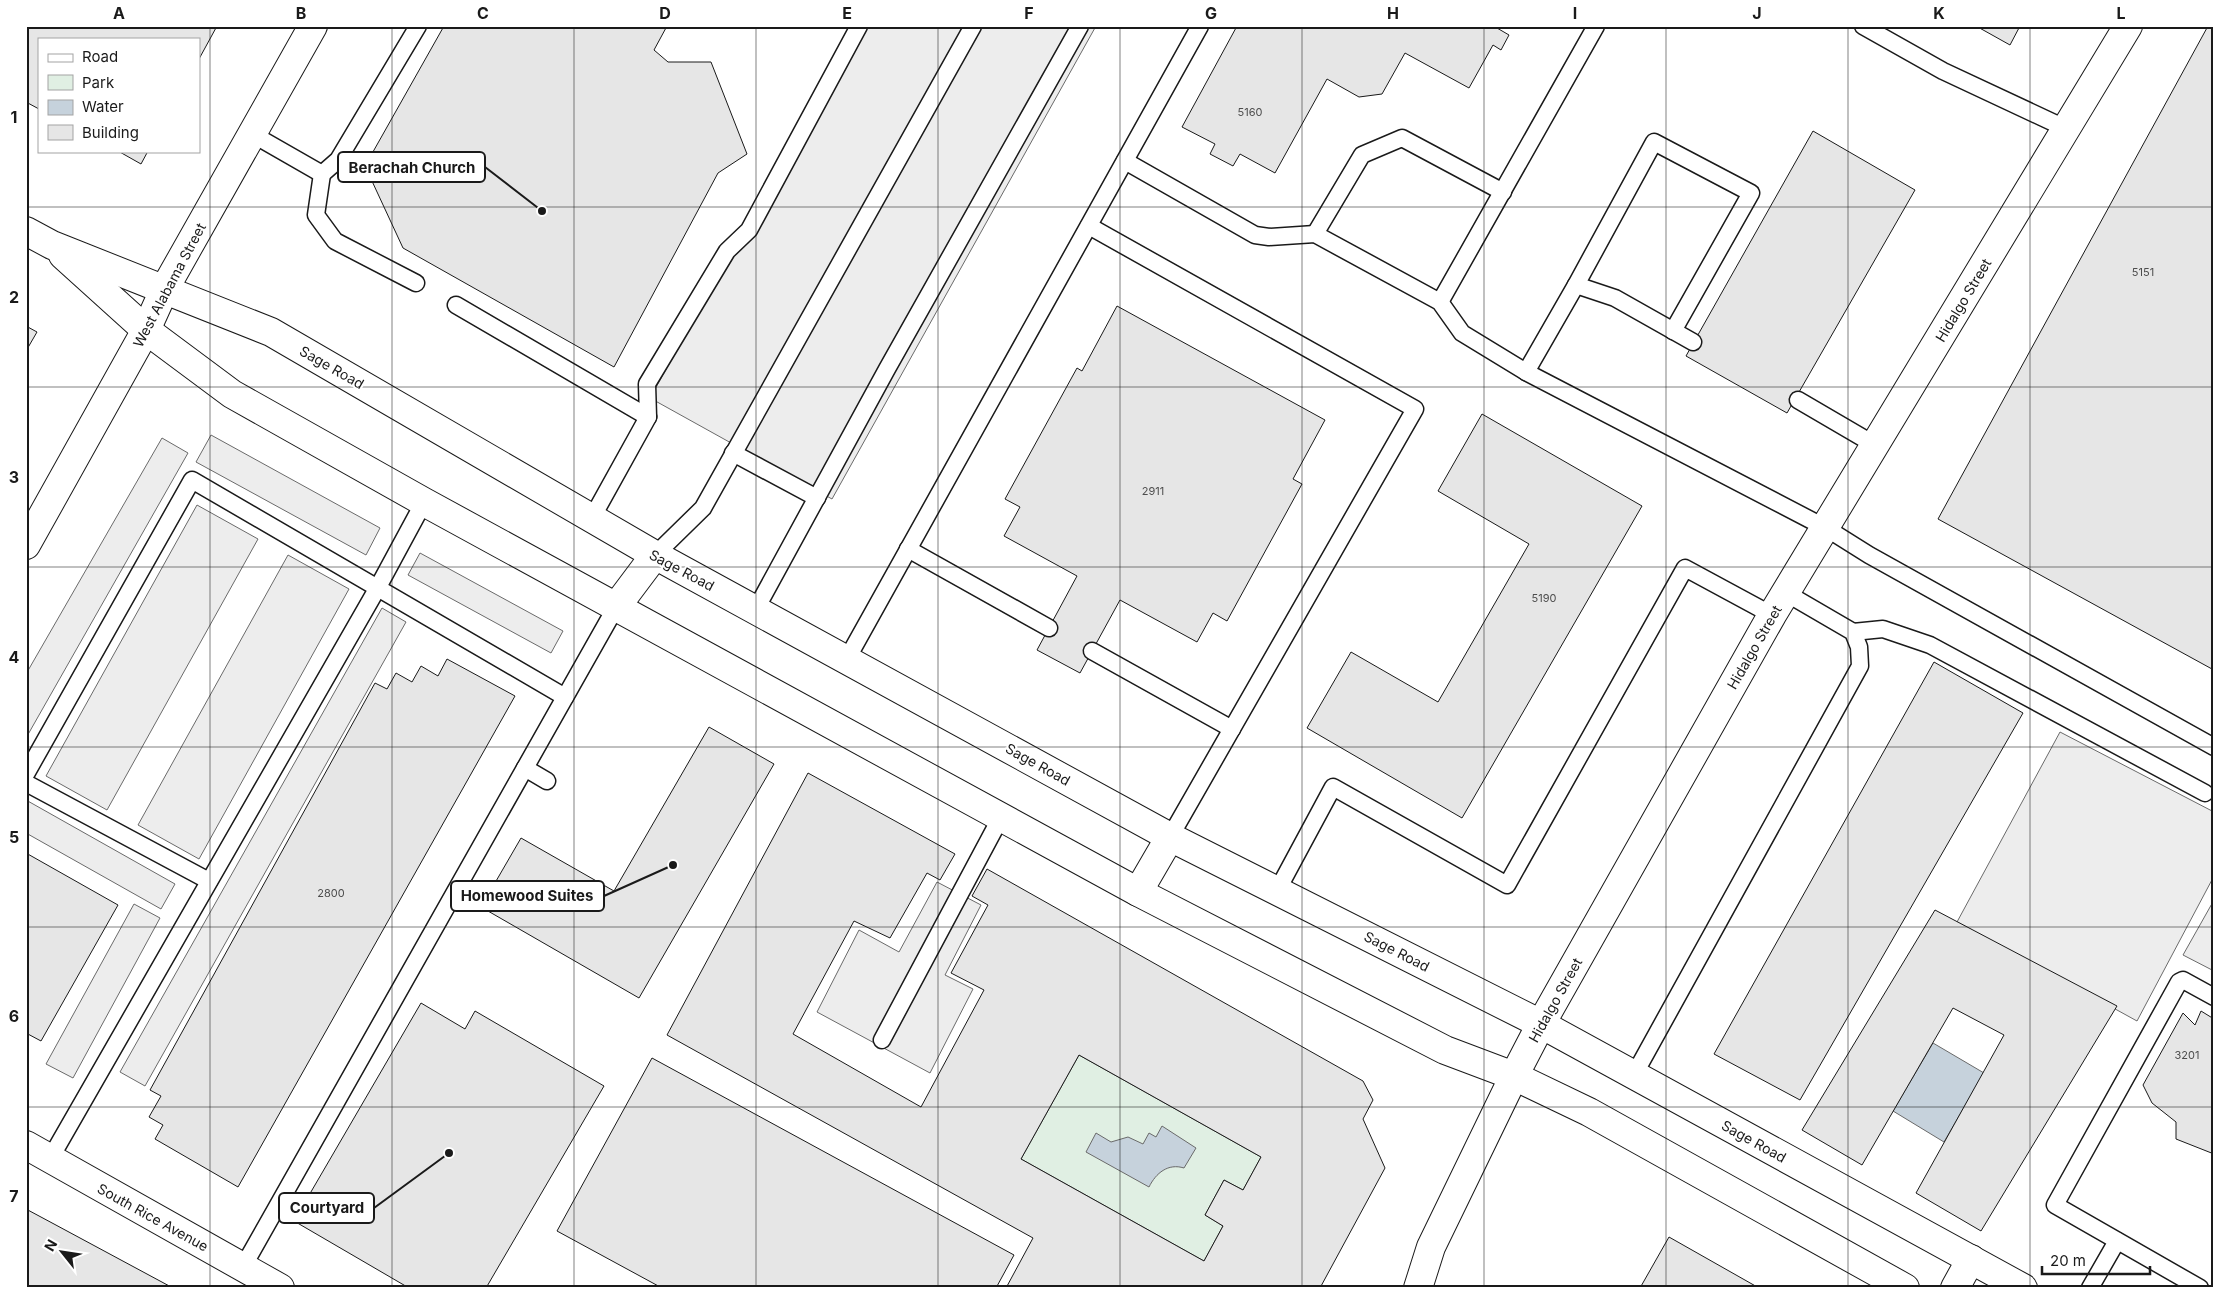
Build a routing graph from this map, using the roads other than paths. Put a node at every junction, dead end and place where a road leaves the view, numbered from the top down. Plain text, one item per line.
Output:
1 (313, 26) edge
2 (418, 26) edge
3 (859, 26) edge
4 (973, 26) edge
5 (1080, 26) edge
6 (1200, 26) edge
7 (1596, 26) edge
8 (1863, 26) edge
9 (2128, 26) edge
10 (2067, 129) junction
11 (252, 134) junction
12 (1125, 161) junction
13 (322, 174) junction
14 (1502, 192) junction
15 (1089, 226) junction
16 (26, 231) edge
17 (1315, 234) junction
18 (52, 245) junction
19 (416, 283) dead end
20 (1576, 285) junction
21 (165, 288) junction
22 (1440, 302) junction
23 (456, 305) dead end
24 (146, 330) junction
25 (1673, 331) junction
26 (1692, 342) dead end
27 (1526, 372) junction
28 (1798, 400) dead end
29 (648, 417) junction
30 (1875, 445) junction
31 (733, 453) junction
32 (816, 498) junction
33 (424, 502) junction
34 (592, 518) junction
35 (1826, 528) junction
36 (26, 545) edge
37 (908, 549) junction
38 (654, 555) junction
39 (377, 589) junction
40 (1779, 604) junction
41 (616, 606) junction
42 (756, 609) junction
43 (1049, 628) dead end
44 (1853, 632) junction
45 (1092, 651) dead end
46 (847, 659) junction
47 (565, 697) junction
48 (1232, 729) junction
49 (2214, 747) edge
50 (525, 768) junction
51 (26, 774) edge
52 (547, 781) dead end
53 (26, 783) edge
54 (2205, 793) dead end
55 (1001, 817) junction
56 (1170, 837) junction
57 (209, 881) junction
58 (1277, 891) junction
59 (1138, 892) junction
60 (2214, 997) edge
61 (1541, 1024) junction
62 (882, 1040) dead end
63 (1634, 1075) junction
64 (1514, 1076) junction
65 (26, 1145) edge
66 (50, 1159) junction
67 (2117, 1241) junction
68 (1971, 1259) junction
69 (243, 1267) junction
70 (280, 1288) edge
71 (1418, 1288) edge
72 (1905, 1288) edge
73 (1955, 1288) edge
74 (2023, 1288) edge
75 (2090, 1288) edge
76 (2200, 1288) edge

1 - 11 main road, West Alabama Street
2 - 13 lane
3 - 29 lane
4 - 31 lane
5 - 32 lane
6 - 12 lane
7 - 14 lane
8 - 10 lane
9 - 10 main road, Hidalgo Street
10 - 30 main road, Hidalgo Street
11 - 13 lane
11 - 21 main road, West Alabama Street
12 - 15 lane
12 - 17 lane
13 - 19 lane
14 - 17 lane
14 - 22 lane
15 - 37 lane
15 - 48 lane
16 - 18 main road, Sage Road
17 - 22 lane
18 - 21 main road, Sage Road
18 - 24 main road, Sage Road
20 - 25 lane
20 - 25 lane
20 - 27 lane
21 - 24 main road, West Alabama Street
21 - 34 main road, Sage Road
22 - 27 lane
23 - 29 lane
24 - 33 main road, Sage Road
24 - 36 main road, West Alabama Street
25 - 26 lane
27 - 35 lane
28 - 30 lane
29 - 34 lane
30 - 35 main road, Hidalgo Street
31 - 32 lane
31 - 38 lane
32 - 42 lane
33 - 39 lane
33 - 41 main road, Sage Road
34 - 38 main road, Sage Road
35 - 40 main road, Hidalgo Street
35 - 49 lane
37 - 43 lane
37 - 46 lane
38 - 41 main road
38 - 42 main road, Sage Road
39 - 47 lane
39 - 51 lane
39 - 57 lane
40 - 44 lane
40 - 58 lane
40 - 61 main road, Hidalgo Street
41 - 47 lane
41 - 55 main road, Sage Road
42 - 46 main road, Sage Road
44 - 54 lane
44 - 63 lane
45 - 48 lane
46 - 56 main road, Sage Road
47 - 50 lane
48 - 56 lane
50 - 52 lane
50 - 69 lane
53 - 57 lane
55 - 59 main road, Sage Road
55 - 62 lane
56 - 58 main road, Sage Road
56 - 59 main road
57 - 66 lane
58 - 61 main road, Sage Road
59 - 64 main road, Sage Road
60 - 67 lane
61 - 63 main road, Sage Road
61 - 64 main road, Hidalgo Street
63 - 68 main road, Sage Road
64 - 71 main road, Hidalgo Street
64 - 72 main road, Sage Road
65 - 66 main road, South Rice Avenue
66 - 69 main road, South Rice Avenue
67 - 75 lane
67 - 76 lane
68 - 73 main road
68 - 74 main road, Sage Road
69 - 70 main road, South Rice Avenue

